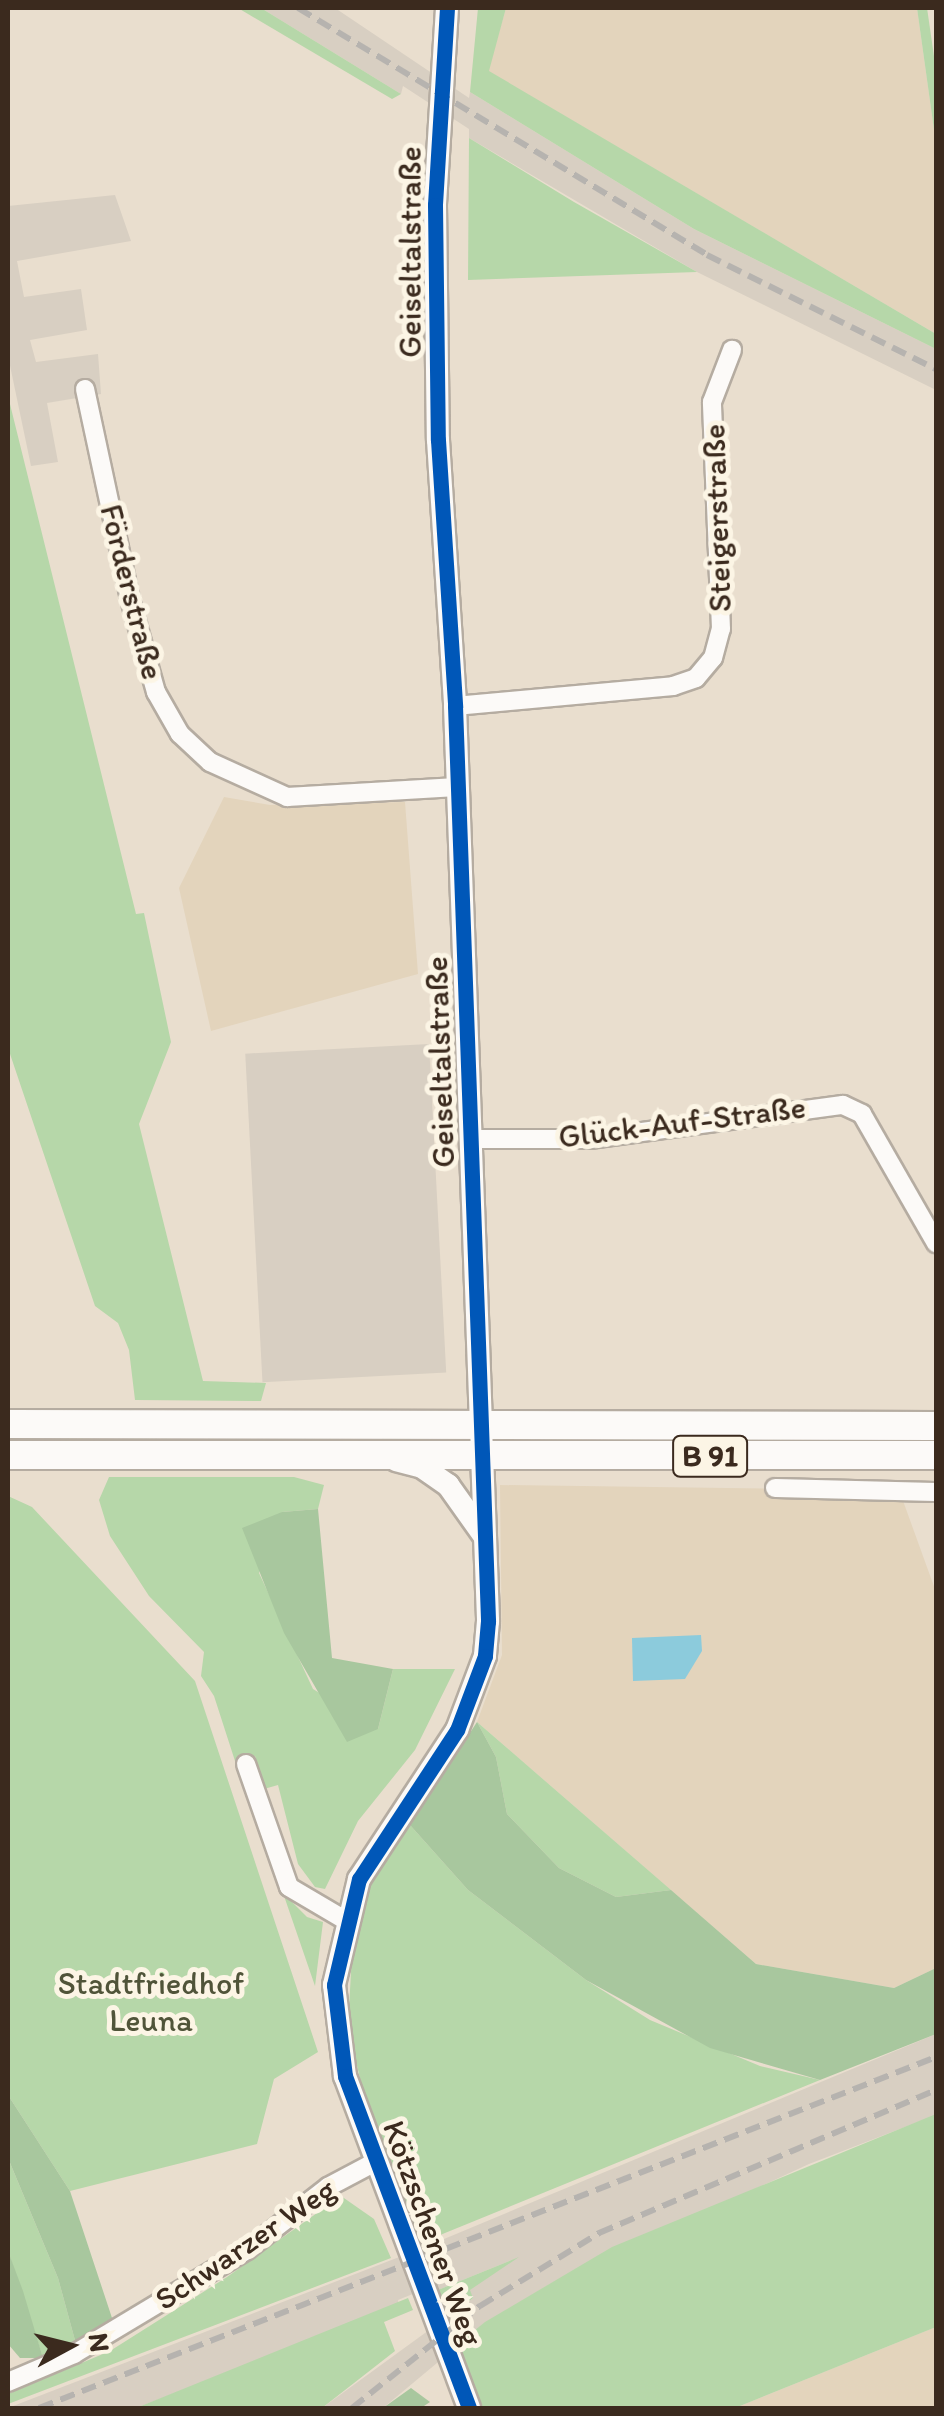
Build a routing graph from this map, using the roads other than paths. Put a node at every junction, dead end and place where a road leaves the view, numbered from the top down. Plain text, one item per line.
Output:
1 (447, 8) edge
2 (732, 350) dead end
3 (85, 389) dead end
4 (455, 706) junction
5 (457, 787) junction
6 (470, 1139) junction
7 (936, 1243) edge
8 (480, 1422) junction
9 (8, 1424) edge
10 (936, 1426) edge
11 (8, 1454) edge
12 (936, 1455) edge
13 (870, 1456) junction
14 (483, 1457) junction
15 (388, 1458) junction
16 (775, 1488) dead end
17 (870, 1490) junction
18 (936, 1492) edge
19 (487, 1542) junction
20 (246, 1764) dead end
21 (345, 1920) junction
22 (345, 2076) joint
23 (377, 2161) junction
24 (8, 2381) edge
25 (469, 2408) edge

1 - 4 street, Geiseltalstraße
2 - 4 street, Steigerstraße
3 - 5 street, Förderstraße
4 - 5 street, Geiseltalstraße
5 - 6 street, Geiseltalstraße
6 - 7 street, Glück-Auf-Straße
6 - 8 street, Geiseltalstraße
8 - 9 main road, B 91
8 - 10 main road, B 91
8 - 14 street, Geiseltalstraße
11 - 15 main road, B 91
12 - 13 main road, B 91
13 - 14 main road, B 91
13 - 17 street
14 - 15 main road, B 91
14 - 19 street, Geiseltalstraße
15 - 19 street
16 - 17 street
17 - 18 street
19 - 21 street, Geiseltalstraße
20 - 21 street
21 - 22 street, Geiseltalstraße
22 - 23 street, Kötzschener Weg
23 - 24 street, Schwarzer Weg
23 - 25 street, Kötzschener Weg

